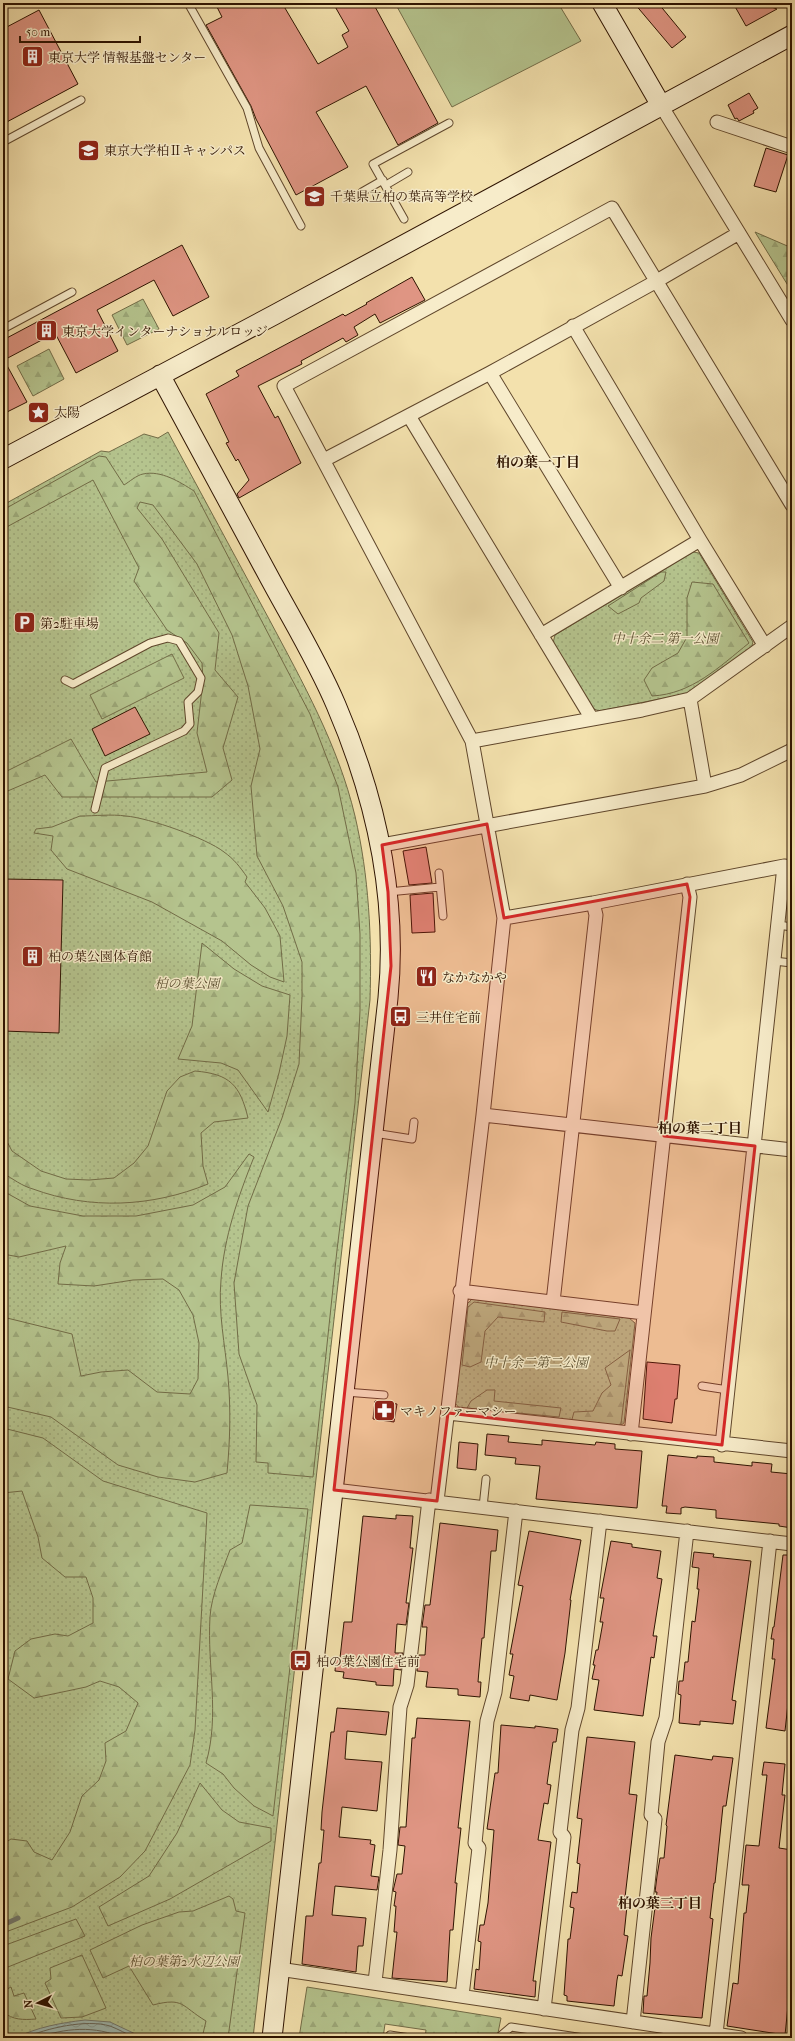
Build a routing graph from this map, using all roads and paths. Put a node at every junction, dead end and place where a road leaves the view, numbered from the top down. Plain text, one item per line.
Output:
1 (188, 3) edge
2 (602, 3) edge
3 (792, 35) edge
4 (81, 100) dead end
5 (662, 107) junction
6 (717, 122) dead end
7 (449, 124) dead end
8 (3, 142) edge
9 (792, 147) edge
10 (408, 172) dead end
11 (384, 183) junction
12 (362, 192) dead end
13 (404, 219) dead end
14 (301, 226) dead end
15 (739, 233) junction
16 (655, 282) junction
17 (72, 292) dead end
18 (792, 320) edge
19 (573, 326) junction
20 (3, 328) edge
21 (490, 373) junction
22 (160, 375) junction
23 (409, 416) junction
24 (3, 459) edge
25 (324, 460) junction
26 (792, 505) edge
27 (700, 540) junction
28 (621, 588) junction
29 (792, 626) edge
30 (542, 635) junction
31 (765, 646) junction
32 (65, 680) dead end
33 (690, 699) junction
34 (592, 719) junction
35 (472, 741) junction
36 (792, 750) edge
37 (705, 786) junction
38 (95, 809) dead end
39 (487, 824) junction
40 (382, 845) junction
41 (788, 867) edge
42 (439, 873) dead end
43 (687, 884) junction
44 (440, 887) junction
45 (787, 891) edge
46 (388, 892) junction
47 (593, 903) junction
48 (444, 916) dead end
49 (504, 918) junction
50 (778, 926) junction
51 (792, 927) edge
52 (774, 961) junction
53 (792, 963) edge
54 (483, 1115) junction
55 (414, 1122) dead end
56 (573, 1126) junction
57 (373, 1133) junction
58 (664, 1136) junction
59 (755, 1146) junction
60 (792, 1150) edge
61 (460, 1291) junction
62 (553, 1302) junction
63 (644, 1313) junction
64 (702, 1386) dead end
65 (728, 1390) junction
66 (345, 1392) junction
67 (384, 1396) dead end
68 (448, 1413) junction
69 (631, 1434) junction
70 (722, 1445) junction
71 (792, 1452) edge
72 (486, 1479) dead end
73 (334, 1490) junction
74 (433, 1501) junction
75 (483, 1507) junction
76 (516, 1511) junction
77 (600, 1521) junction
78 (688, 1531) junction
79 (770, 1541) junction
80 (792, 1544) edge
81 (280, 1969) junction
82 (375, 1982) junction
83 (462, 1996) junction
84 (544, 2009) junction
85 (633, 2022) junction
86 (716, 2034) junction
87 (272, 2038) edge
88 (389, 2038) edge
89 (410, 2038) edge
90 (498, 2038) edge
91 (584, 2038) edge
92 (741, 2038) edge

1 - 14 lane
2 - 5 street
3 - 5 street
4 - 8 lane
5 - 15 street
5 - 22 street
6 - 9 street
7 - 11 lane
10 - 11 lane
11 - 12 lane
11 - 13 lane
15 - 16 street
15 - 18 street
16 - 19 street
16 - 25 street
16 - 26 street
17 - 20 lane
19 - 21 street
19 - 27 street
21 - 23 street
21 - 28 street
22 - 24 street
22 - 40 street
23 - 25 street
23 - 30 street
25 - 35 street
27 - 28 street
27 - 31 street
28 - 30 street
29 - 31 street
30 - 34 street
31 - 33 street
32 - 38 lane
33 - 34 street
33 - 37 street
34 - 35 street
35 - 39 street
36 - 37 street
37 - 39 street
39 - 40 street
39 - 49 street
40 - 46 street
41 - 43 street
41 - 45 street
42 - 44 lane
43 - 47 street
43 - 58 street
44 - 46 lane
44 - 48 lane
45 - 50 street
46 - 57 street
47 - 49 street
47 - 56 street
49 - 54 street
50 - 51 lane
50 - 52 street
52 - 53 lane
52 - 59 street
54 - 56 street
54 - 61 street
55 - 57 lane
56 - 58 street
56 - 62 street
57 - 66 street
58 - 59 street
58 - 63 street
59 - 60 street
59 - 65 street
61 - 62 street
61 - 68 street
62 - 63 street
63 - 69 street
64 - 65 lane
65 - 70 street
66 - 67 lane
66 - 73 street
68 - 69 street
68 - 74 street
69 - 70 street
70 - 71 street
72 - 75 lane
73 - 74 street
73 - 81 street
74 - 75 street
74 - 82 street
75 - 76 street
76 - 77 street
76 - 83 street
77 - 78 street
77 - 84 street
78 - 79 street
78 - 85 street
79 - 80 street
79 - 86 street
81 - 82 street
81 - 87 street
82 - 83 street
83 - 84 street
84 - 85 street
85 - 86 street
86 - 92 street
88 - 89 lane
90 - 91 lane

